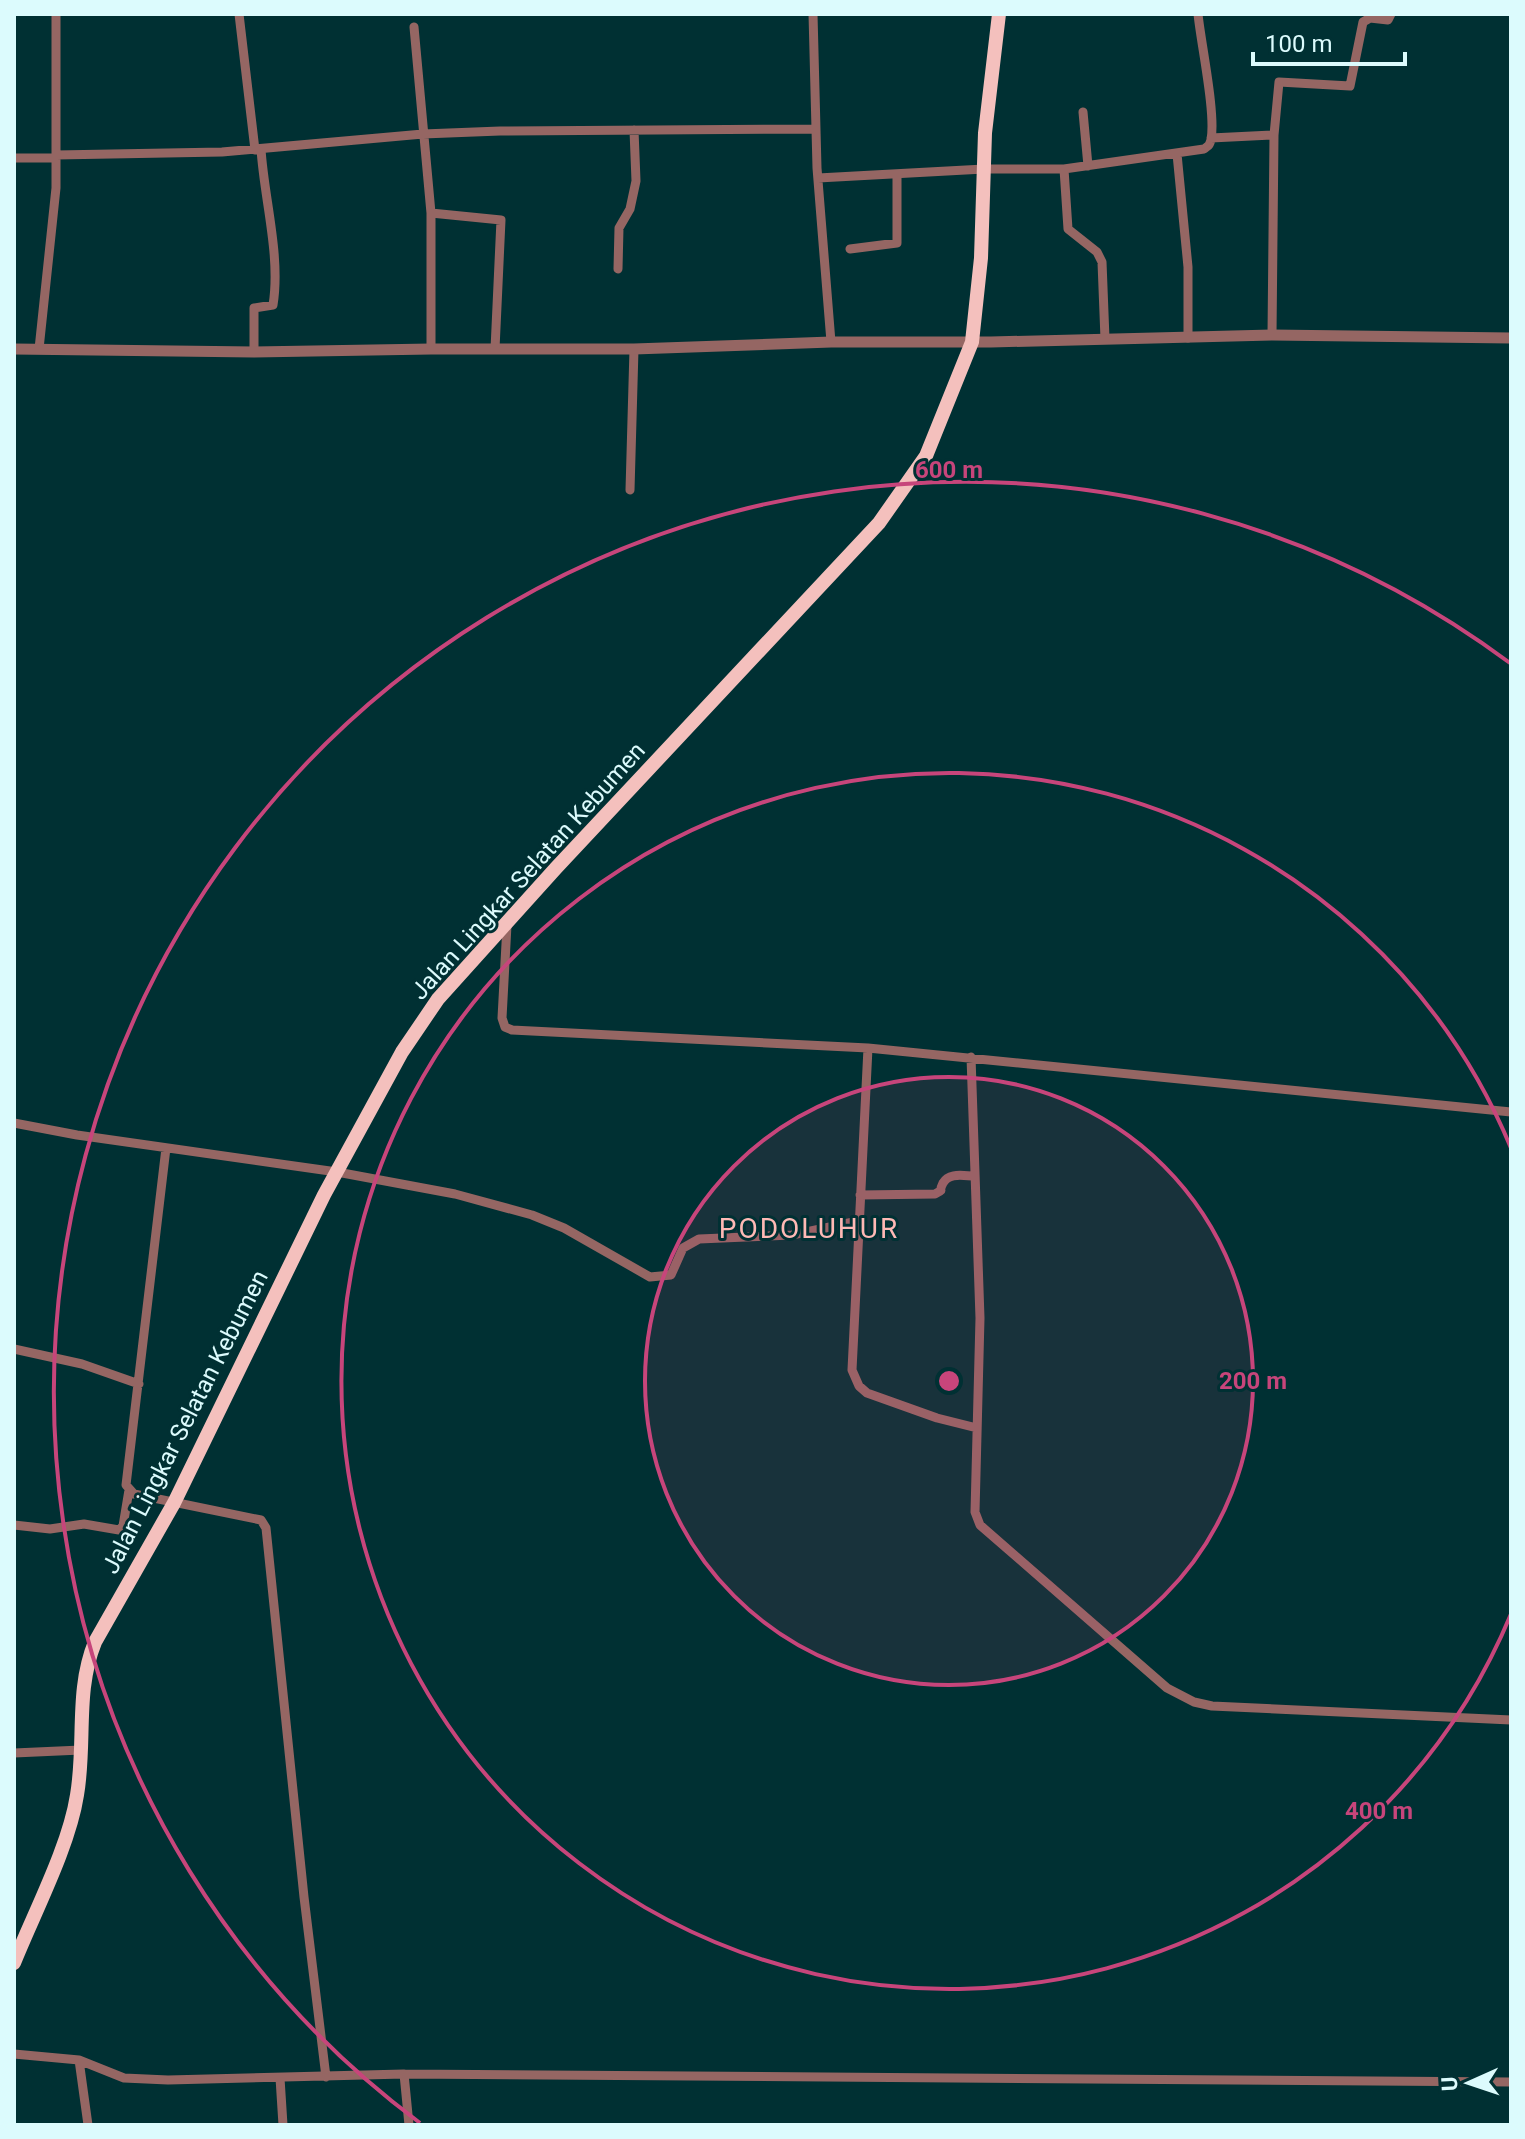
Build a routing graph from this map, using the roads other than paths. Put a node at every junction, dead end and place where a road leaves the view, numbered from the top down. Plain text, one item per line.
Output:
1 (56, 14) edge
2 (239, 14) edge
3 (813, 14) edge
4 (999, 14) edge
5 (1198, 14) edge
6 (1391, 14) edge
7 (414, 27) dead end
8 (1083, 112) dead end
9 (816, 129) junction
10 (634, 130) junction
11 (423, 134) junction
12 (1274, 135) junction
13 (1211, 138) junction
14 (258, 149) junction
15 (1177, 154) junction
16 (56, 157) junction
17 (14, 158) edge
18 (1088, 166) junction
19 (984, 169) junction
20 (1064, 169) junction
21 (897, 175) junction
22 (818, 178) junction
23 (431, 213) junction
24 (850, 249) dead end
25 (618, 269) dead end
26 (1272, 335) junction
27 (1188, 338) junction
28 (1511, 338) edge
29 (1105, 339) junction
30 (831, 342) junction
31 (971, 347) junction
32 (14, 349) edge
33 (39, 349) junction
34 (431, 349) junction
35 (495, 349) junction
36 (634, 349) junction
37 (254, 352) junction
38 (630, 490) dead end
39 (507, 922) junction
40 (868, 1048) junction
41 (971, 1057) junction
42 (1511, 1112) edge
43 (14, 1123) edge
44 (165, 1153) junction
45 (335, 1174) junction
46 (975, 1176) junction
47 (860, 1195) junction
48 (858, 1221) junction
49 (14, 1349) edge
50 (139, 1384) junction
51 (977, 1428) junction
52 (129, 1490) junction
53 (174, 1503) junction
54 (14, 1525) edge
55 (1511, 1720) edge
56 (81, 1750) junction
57 (14, 1753) edge
58 (14, 1963) edge
59 (14, 2054) edge
60 (79, 2060) junction
61 (404, 2074) junction
62 (326, 2077) junction
63 (280, 2078) junction
64 (1511, 2082) edge
65 (88, 2125) edge
66 (283, 2125) edge
67 (409, 2125) edge

1 - 16 street
2 - 14 street
3 - 9 street
4 - 19 highway, Jalan Lingkar Selatan Kebumen
5 - 13 street
6 - 12 street
7 - 11 street
8 - 18 street
9 - 10 street
9 - 22 street
10 - 11 street
10 - 25 street
11 - 14 street
11 - 23 street
12 - 13 street
12 - 26 street
13 - 15 street
14 - 16 street
14 - 37 street
15 - 18 street
15 - 27 street
16 - 17 street
16 - 33 street
18 - 20 street
19 - 20 street
19 - 21 street
19 - 31 highway, Jalan Lingkar Selatan Kebumen
20 - 29 street
21 - 22 street
21 - 24 street
22 - 30 street
23 - 34 street
23 - 35 street
26 - 27 street
26 - 28 street
27 - 29 street
29 - 31 street
30 - 31 street
30 - 36 street
31 - 39 highway, Jalan Lingkar Selatan Kebumen
32 - 33 street
33 - 37 street
34 - 35 street
34 - 37 street
35 - 36 street
36 - 38 street
39 - 40 street
39 - 45 highway, Jalan Lingkar Selatan Kebumen
40 - 41 street
40 - 47 street
41 - 42 street
41 - 46 street
43 - 44 street
44 - 45 street
44 - 50 street
45 - 48 street
45 - 53 highway, Jalan Lingkar Selatan Kebumen
46 - 47 street
46 - 51 street
47 - 48 street
48 - 51 street
49 - 50 street
50 - 52 street
51 - 55 street
52 - 53 street
52 - 54 street
53 - 56 highway, Jalan Lingkar Selatan Kebumen
53 - 62 street
56 - 57 street
56 - 58 highway, Jalan Lingkar Selatan Kebumen
59 - 60 street
60 - 63 street
60 - 65 street
61 - 62 street
61 - 64 street
61 - 67 street
62 - 63 street
63 - 66 street

